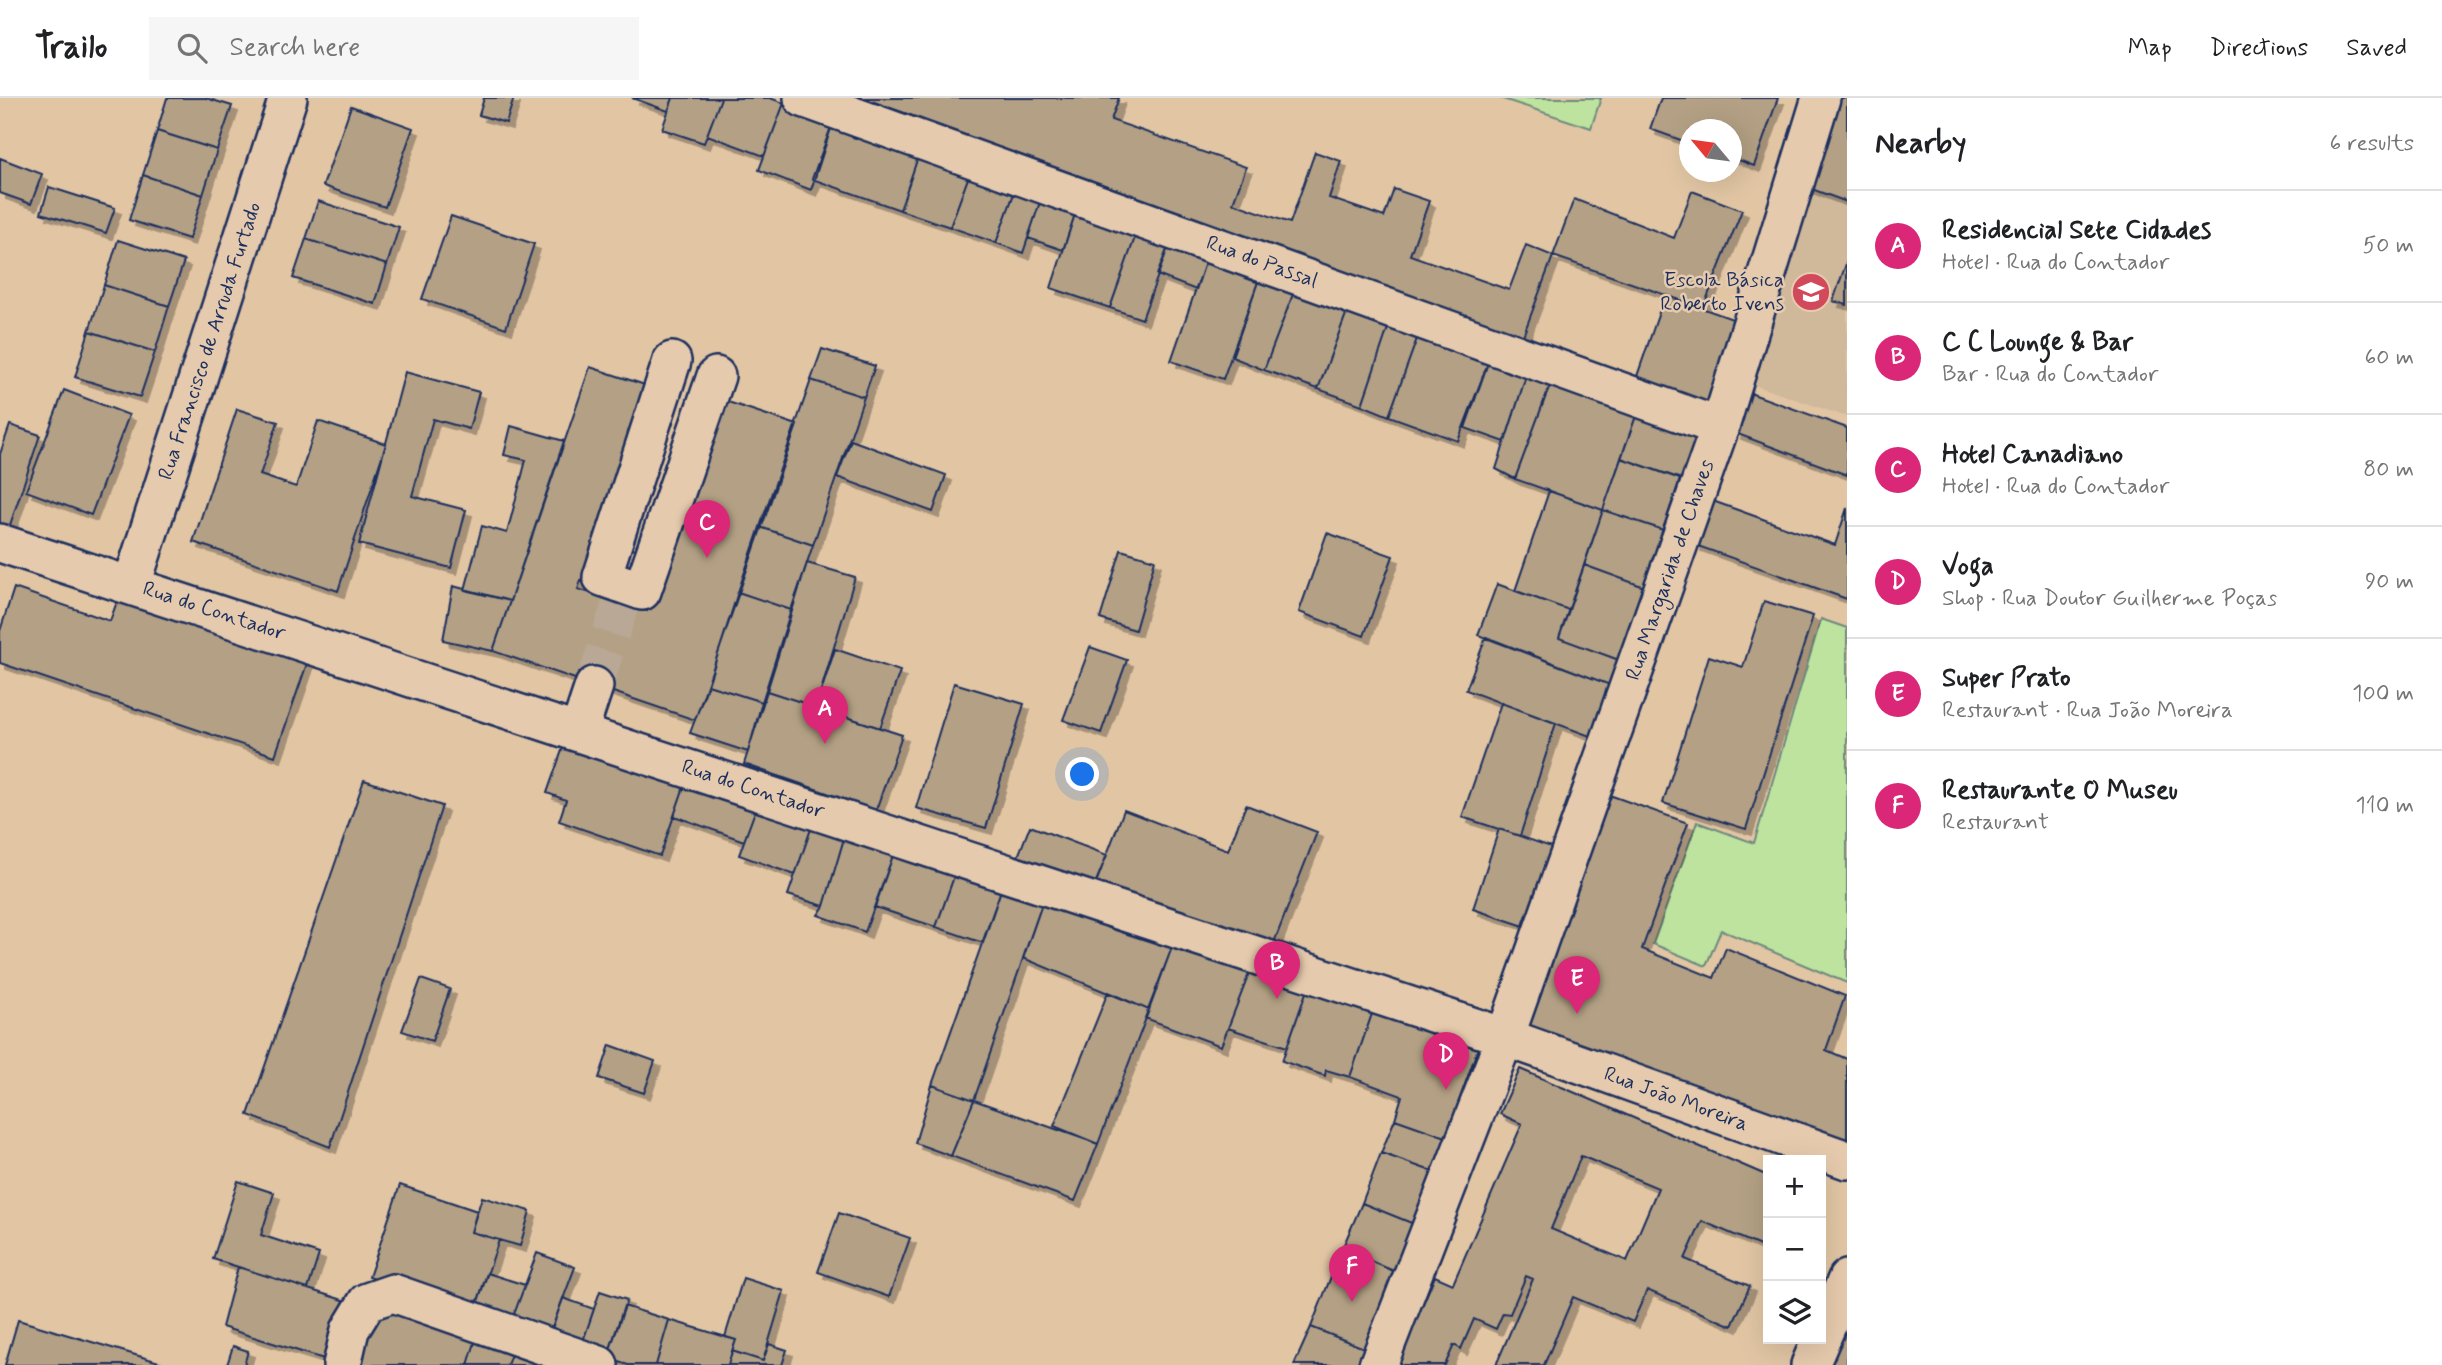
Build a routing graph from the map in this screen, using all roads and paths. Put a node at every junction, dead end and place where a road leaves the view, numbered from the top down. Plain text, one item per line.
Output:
1 (288, 98) edge
2 (1821, 98) edge
3 (820, 101) edge
4 (673, 361) dead end
5 (716, 376) dead end
6 (1720, 427) junction
7 (0, 543) edge
8 (132, 583) junction
9 (594, 686) tunnel mouth
10 (579, 732) junction
11 (1505, 1037) junction
12 (1847, 1160) edge
13 (1847, 1279) edge
14 (342, 1365) edge
15 (598, 1365) edge
16 (1378, 1365) edge
17 (1810, 1365) edge

1 - 8 street, Rua Francisco de Arruda Furtado
2 - 6 street, Rua Margarida de Chaves
3 - 6 street, Rua do Passal
4 - 5 street
6 - 11 street, Rua Margarida de Chaves
7 - 8 street, Rua do Contador
8 - 10 street, Rua do Contador
9 - 10 street
10 - 11 street, Rua do Contador
11 - 12 street, Rua João Moreira
11 - 16 street, Rua Margarida de Chaves
13 - 17 street
14 - 15 street

